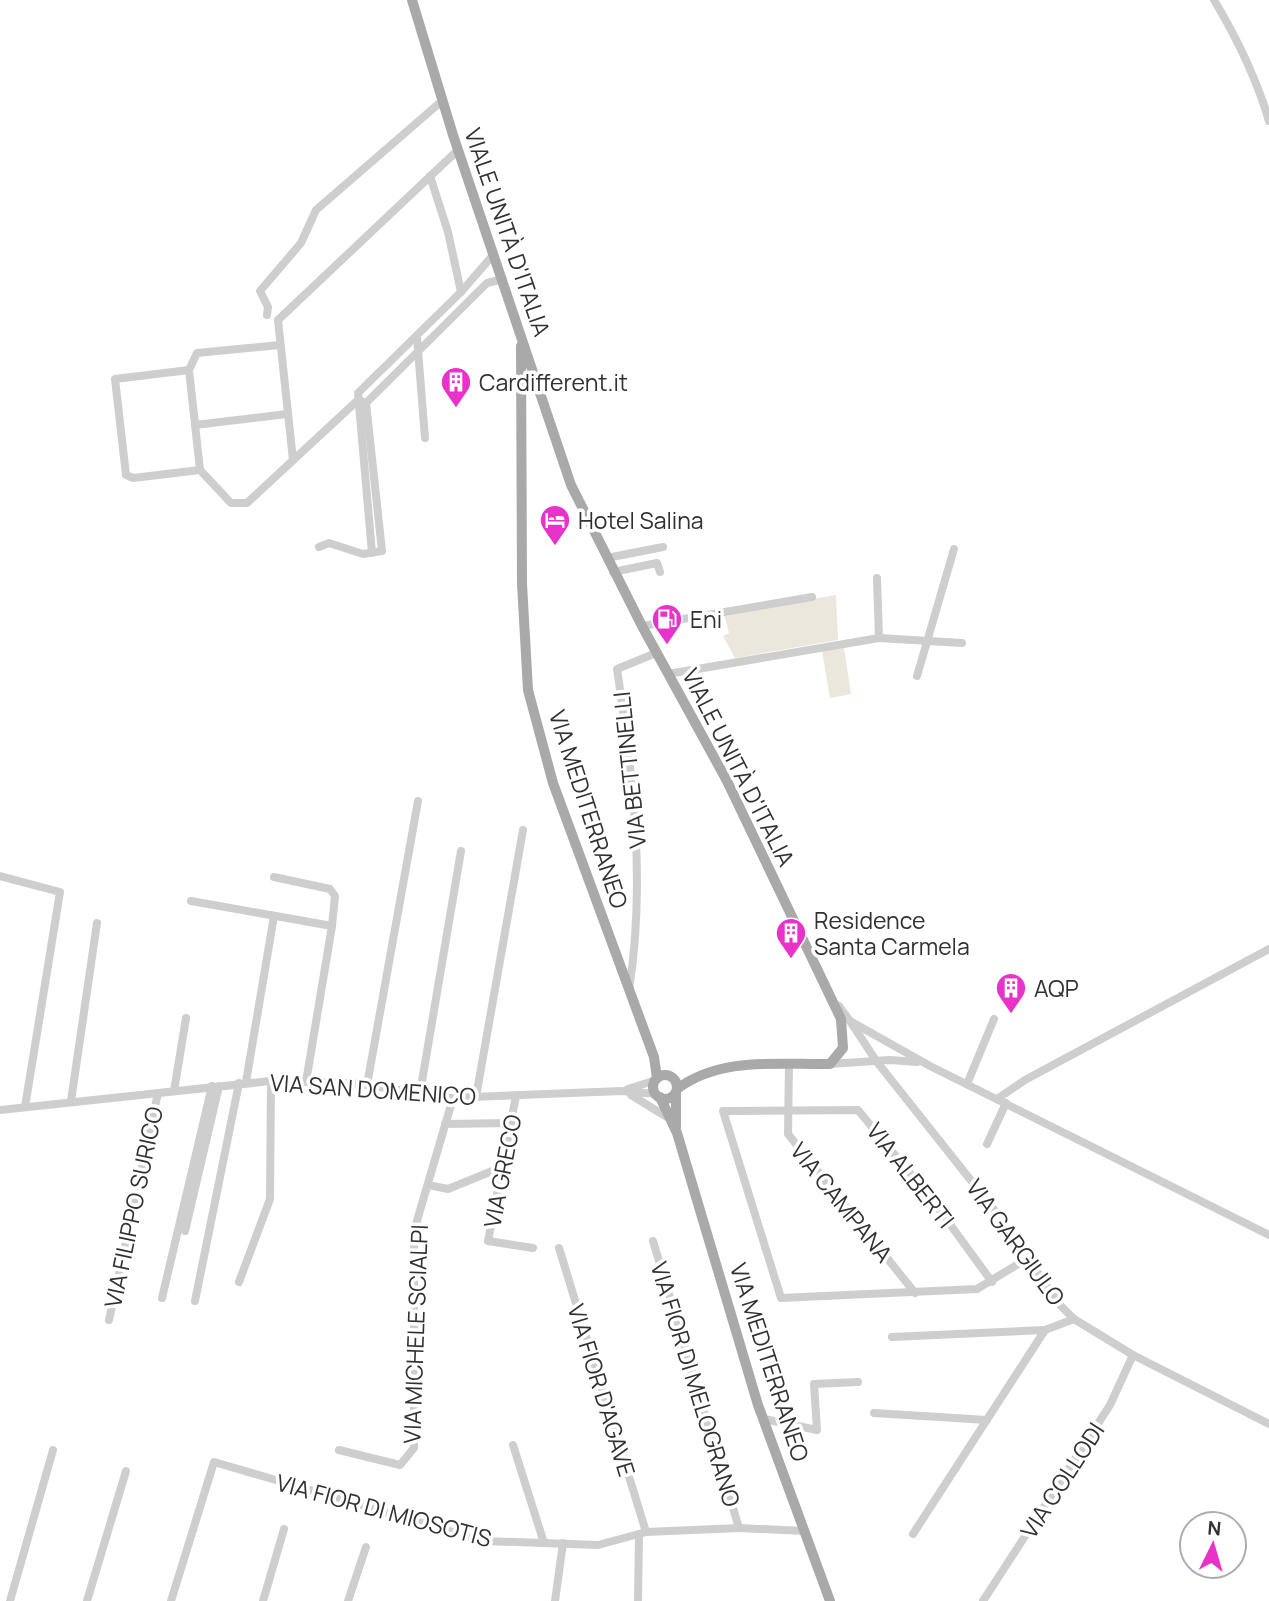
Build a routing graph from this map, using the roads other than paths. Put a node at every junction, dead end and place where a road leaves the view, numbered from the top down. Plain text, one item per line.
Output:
1 (410, 0) edge
2 (1214, 0) edge
3 (443, 100) junction
4 (1269, 121) edge
5 (458, 150) junction
6 (430, 176) junction
7 (494, 254) junction
8 (503, 279) junction
9 (461, 292) junction
10 (267, 315) dead end
11 (520, 336) junction
12 (417, 337) junction
13 (280, 345) junction
14 (419, 354) junction
15 (189, 370) junction
16 (539, 391) junction
17 (521, 397) junction
18 (362, 401) junction
19 (287, 414) junction
20 (195, 425) junction
21 (425, 438) dead end
22 (293, 460) junction
23 (200, 470) junction
24 (319, 547) dead end
25 (663, 547) dead end
26 (954, 550) dead end
27 (607, 558) junction
28 (613, 572) junction
29 (660, 572) dead end
30 (877, 578) dead end
31 (812, 597) dead end
32 (642, 626) junction
33 (879, 638) junction
34 (927, 641) junction
35 (961, 643) dead end
36 (656, 653) junction
37 (668, 674) junction
38 (916, 676) dead end
39 (418, 801) dead end
40 (523, 830) dead end
41 (461, 852) dead end
42 (0, 876) edge
43 (274, 877) dead end
44 (191, 901) dead end
45 (274, 916) junction
46 (97, 923) dead end
47 (332, 926) junction
48 (1269, 950) edge
49 (635, 955) junction
50 (619, 963) junction
51 (629, 991) junction
52 (833, 998) junction
53 (186, 1018) dead end
54 (995, 1019) dead end
55 (850, 1021) junction
56 (877, 1062) junction
57 (789, 1063) junction
58 (830, 1064) junction
59 (930, 1066) junction
60 (657, 1079) junction
61 (271, 1081) junction
62 (242, 1082) junction
63 (306, 1082) junction
64 (967, 1084) junction
65 (367, 1085) junction
66 (215, 1086) junction
67 (174, 1091) junction
68 (622, 1091) junction
69 (676, 1091) junction
70 (158, 1093) junction
71 (420, 1093) junction
72 (516, 1096) junction
73 (658, 1096) junction
74 (476, 1097) junction
75 (453, 1098) junction
76 (997, 1098) junction
77 (71, 1101) junction
78 (1006, 1103) junction
79 (25, 1107) junction
80 (0, 1110) edge
81 (787, 1111) junction
82 (670, 1120) junction
83 (511, 1123) junction
84 (445, 1124) junction
85 (677, 1133) junction
86 (987, 1144) dead end
87 (502, 1167) junction
88 (428, 1185) junction
89 (185, 1231) dead end
90 (1269, 1235) edge
91 (653, 1241) dead end
92 (533, 1248) dead end
93 (559, 1248) dead end
94 (1028, 1258) junction
95 (239, 1282) dead end
96 (992, 1282) junction
97 (915, 1293) junction
98 (162, 1298) dead end
99 (195, 1301) dead end
100 (1074, 1319) junction
101 (108, 1320) dead end
102 (1045, 1330) junction
103 (892, 1337) dead end
104 (1133, 1355) junction
105 (858, 1382) dead end
106 (874, 1413) dead end
107 (764, 1419) junction
108 (987, 1420) junction
109 (1269, 1424) edge
110 (513, 1445) dead end
111 (53, 1450) dead end
112 (339, 1450) dead end
113 (126, 1471) dead end
114 (739, 1528) junction
115 (284, 1529) dead end
116 (805, 1531) junction
117 (643, 1533) junction
118 (913, 1534) dead end
119 (544, 1543) junction
120 (563, 1544) junction
121 (366, 1547) dead end
122 (10, 1601) edge
123 (87, 1601) edge
124 (171, 1601) edge
125 (263, 1601) edge
126 (348, 1601) edge
127 (555, 1601) edge
128 (638, 1601) edge
129 (830, 1601) edge
130 (983, 1601) edge

1 - 3 main road, VIALE UNITÀ D'ITALIA
2 - 4 street
3 - 5 main road, VIALE UNITÀ D'ITALIA
3 - 10 street
5 - 6 street
5 - 7 main road, VIALE UNITÀ D'ITALIA
6 - 9 street
6 - 13 street
7 - 8 main road, VIALE UNITÀ D'ITALIA
7 - 9 street
8 - 11 main road, VIALE UNITÀ D'ITALIA
8 - 14 street
9 - 12 street
11 - 16 main road, VIALE UNITÀ D'ITALIA
11 - 17 main road, VIA MEDITERRANEO
12 - 14 street
12 - 18 street
13 - 15 street
13 - 19 street
14 - 18 street
14 - 21 street
15 - 20 street
15 - 23 street
16 - 17 main road
16 - 27 main road, VIALE UNITÀ D'ITALIA
17 - 50 main road, VIA MEDITERRANEO
18 - 22 street
18 - 24 street
19 - 20 street
19 - 22 street
20 - 23 street
22 - 23 street
25 - 27 street
26 - 34 street
27 - 28 main road, VIALE UNITÀ D'ITALIA
28 - 29 street
28 - 32 main road, VIALE UNITÀ D'ITALIA
30 - 33 street
31 - 32 street
32 - 36 main road, VIALE UNITÀ D'ITALIA
33 - 34 street
33 - 37 street
34 - 35 street
34 - 38 street
36 - 37 main road, VIALE UNITÀ D'ITALIA
36 - 49 street, VIA BETTINELLI
37 - 52 main road, VIALE UNITÀ D'ITALIA
39 - 65 street
40 - 74 street
41 - 71 street
42 - 79 street
43 - 47 street
44 - 45 street
45 - 47 street
45 - 62 street
46 - 77 street
47 - 63 street
48 - 76 street
49 - 50 street
49 - 51 street, VIA BETTINELLI
50 - 51 main road, VIA MEDITERRANEO
51 - 60 main road, VIA MEDITERRANEO
52 - 55 street, VIA GARGIULO
52 - 58 main road, VIALE UNITÀ D'ITALIA
53 - 67 street
54 - 64 street
55 - 56 street, VIA GARGIULO
55 - 59 street
56 - 58 street
56 - 59 street
56 - 94 street, VIA GARGIULO
57 - 58 main road
57 - 69 main road
57 - 81 street, VIA CAMPANA
59 - 64 street
60 - 68 street, VIA SAN DOMENICO
60 - 69 main road
60 - 73 main road
61 - 62 street, VIA SAN DOMENICO
61 - 63 street, VIA SAN DOMENICO
61 - 95 street
62 - 66 street, VIA SAN DOMENICO
62 - 99 street
63 - 65 street, VIA SAN DOMENICO
64 - 76 street
65 - 71 street, VIA SAN DOMENICO
66 - 67 street, VIA SAN DOMENICO
66 - 89 street
66 - 98 street
67 - 70 street, VIA SAN DOMENICO
68 - 72 street, VIA SAN DOMENICO
68 - 73 street, VIA SAN DOMENICO
68 - 82 street
69 - 73 main road
69 - 85 main road
70 - 77 street, VIA SAN DOMENICO
70 - 101 street, VIA FILIPPO SURICO
71 - 75 street, VIA SAN DOMENICO
72 - 74 street, VIA SAN DOMENICO
72 - 83 street, VIA GRECO
73 - 82 main road
74 - 75 street, VIA SAN DOMENICO
75 - 84 street, VIA MICHELE SCIALPI
76 - 78 street
77 - 79 street, VIA SAN DOMENICO
78 - 86 street
78 - 90 street
79 - 80 street, VIA SAN DOMENICO
81 - 96 street, VIA ALBERTI
81 - 97 street, VIA CAMPANA
81 - 97 street, VIA ALBERTI
82 - 85 main road
83 - 84 street
83 - 87 street, VIA GRECO
84 - 88 street, VIA MICHELE SCIALPI
85 - 107 main road, VIA MEDITERRANEO
87 - 88 street
87 - 92 street, VIA GRECO
88 - 112 street, VIA MICHELE SCIALPI
91 - 114 street, VIA FIOR DI MELOGRANO
93 - 117 street, VIA FIOR D'AGAVE
94 - 96 street
94 - 100 street, VIA GARGIULO
96 - 97 street
100 - 102 street
100 - 104 street, VIA GARGIULO
102 - 103 street
102 - 108 street
104 - 109 street, VIA GARGIULO
104 - 130 street, VIA COLLODI
105 - 107 street
106 - 108 street
107 - 116 main road, VIA MEDITERRANEO
108 - 118 street
110 - 119 street
111 - 122 street
113 - 123 street
114 - 116 street, VIA FIOR DI MIOSOTIS
114 - 117 street, VIA FIOR DI MIOSOTIS
115 - 125 street
116 - 129 main road, VIA MEDITERRANEO
117 - 120 street, VIA FIOR DI MIOSOTIS
117 - 128 street, VIA FIOR D'AGAVE
119 - 120 street, VIA FIOR DI MIOSOTIS
119 - 124 street, VIA FIOR DI MIOSOTIS
120 - 127 street
121 - 126 street

